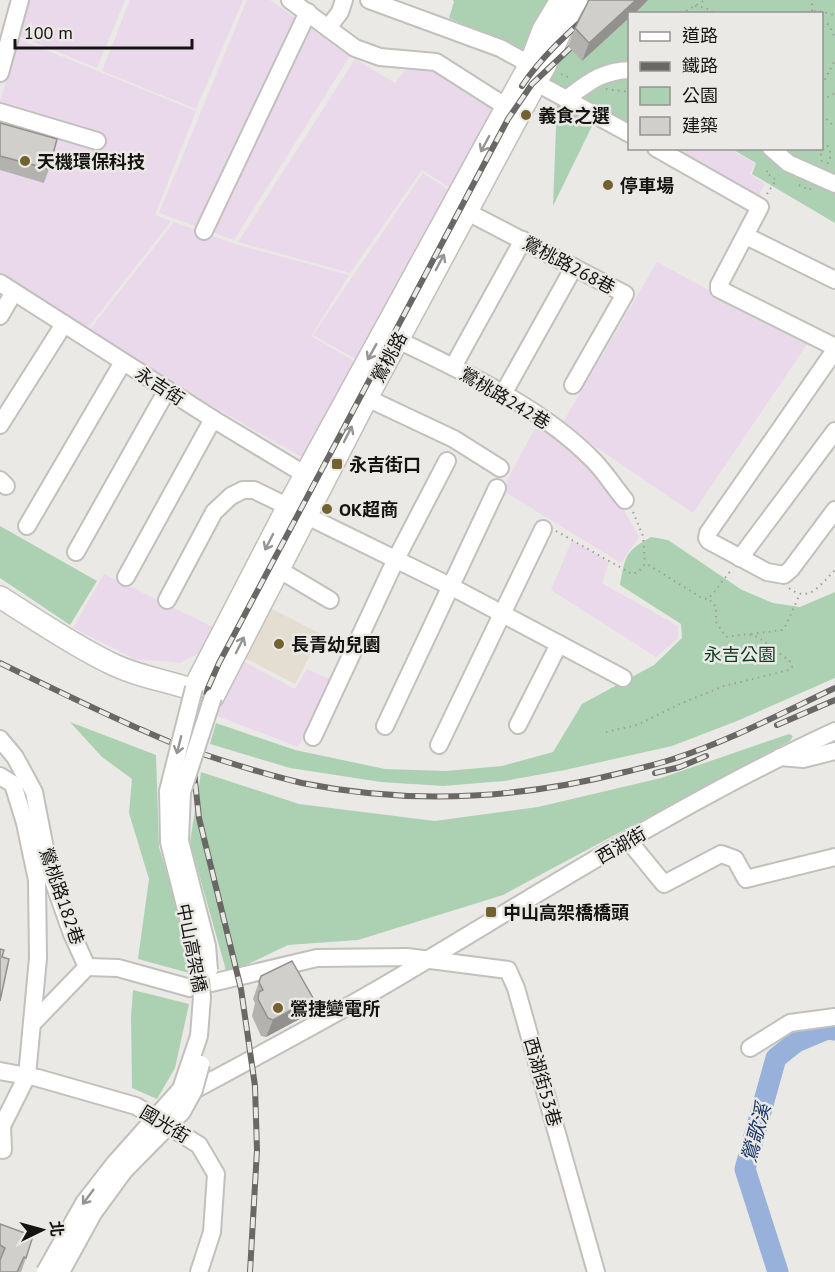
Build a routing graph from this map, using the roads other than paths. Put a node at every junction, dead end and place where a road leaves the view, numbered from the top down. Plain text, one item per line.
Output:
1 (20, 0) edge
2 (290, 0) edge
3 (344, 0) edge
4 (369, 0) edge
5 (561, 0) edge
6 (577, 0) edge
7 (308, 12) junction
8 (328, 28) junction
9 (6, 33) edge
10 (628, 70) edge
11 (0, 73) edge
12 (532, 73) junction
13 (566, 99) junction
14 (505, 106) junction
15 (0, 112) edge
16 (628, 133) edge
17 (97, 141) dead end
18 (660, 150) edge
19 (773, 150) edge
20 (835, 184) edge
21 (459, 208) junction
22 (204, 231) dead end
23 (746, 236) junction
24 (523, 240) junction
25 (574, 267) junction
26 (835, 280) edge
27 (7, 287) edge
28 (0, 316) edge
29 (64, 324) junction
30 (398, 340) junction
31 (835, 349) edge
32 (123, 362) junction
33 (453, 367) junction
34 (573, 385) dead end
35 (167, 390) junction
36 (503, 394) junction
37 (367, 398) junction
38 (213, 419) junction
39 (0, 425) edge
40 (835, 431) edge
41 (447, 461) dead end
42 (500, 468) dead end
43 (314, 480) junction
44 (497, 488) dead end
45 (625, 500) road end
46 (835, 510) edge
47 (297, 511) junction
48 (27, 526) dead end
49 (543, 529) road end
50 (76, 552) dead end
51 (740, 558) junction
52 (396, 559) junction
53 (278, 569) junction
54 (126, 577) dead end
55 (450, 586) junction
56 (0, 597) edge
57 (167, 600) dead end
58 (330, 600) dead end
59 (503, 613) junction
60 (559, 644) junction
61 (623, 678) dead end
62 (194, 688) junction
63 (213, 697) junction
64 (518, 725) dead end
65 (385, 726) dead end
66 (835, 731) edge
67 (313, 737) dead end
68 (0, 739) edge
69 (439, 745) dead end
70 (835, 751) edge
71 (779, 756) junction
72 (0, 776) edge
73 (628, 840) junction
74 (835, 857) edge
75 (428, 960) junction
76 (87, 967) junction
77 (411, 970) joint
78 (835, 1017) edge
79 (32, 1024) junction
80 (750, 1048) dead end
81 (0, 1071) edge
82 (27, 1076) junction
83 (188, 1090) junction
84 (3, 1150) dead end
85 (45, 1272) edge
86 (61, 1272) edge
87 (199, 1272) edge
88 (596, 1272) edge

1 - 9 street
2 - 7 street
3 - 8 street
4 - 12 street
5 - 12 main road, 鶯桃路
6 - 12 main road, 鶯桃路
7 - 8 street
7 - 22 street
8 - 14 street
9 - 11 street
10 - 13 street
12 - 13 street
12 - 14 main road, 鶯桃路
12 - 21 main road, 鶯桃路
13 - 16 street
14 -> 21 main road, 鶯桃路
15 - 17 street
18 - 23 street
19 - 20 street
21 - 24 street, 鶯桃路268巷
30 -> 21 main road, 鶯桃路
21 -> 43 main road, 鶯桃路
23 - 26 street
23 - 31 street
24 - 25 street, 鶯桃路268巷
24 - 33 street
25 - 34 street, 鶯桃路268巷
25 - 36 street
27 - 28 street
27 - 29 street, 永吉街
29 - 32 street, 永吉街
29 - 39 street
30 - 33 street, 鶯桃路242巷
30 - 37 main road, 鶯桃路
31 - 51 street
32 - 35 street, 永吉街
32 - 48 street
33 - 36 street, 鶯桃路242巷
35 - 38 street, 永吉街
35 - 50 street
36 - 45 street, 鶯桃路242巷
37 - 42 street
43 -> 37 main road, 鶯桃路
38 - 43 street, 永吉街
38 - 54 street
40 - 51 street
41 - 52 street
43 - 47 main road, 鶯桃路
44 - 55 street
46 - 51 street
47 - 52 street
47 - 53 main road, 鶯桃路
47 - 57 street
47 -> 62 main road, 鶯桃路
49 - 59 street
52 - 55 street
52 - 67 street
53 - 58 street
63 -> 53 main road, 鶯桃路
55 - 59 street
55 - 65 street
56 - 62 main road
59 - 60 street
59 - 69 street
60 - 61 street
60 - 64 street
62 - 63 main road
62 -> 83 street, 中山高架橋, bridge
63 - 83 street, 中山高架橋, bridge
66 - 71 street, 西湖街
68 - 76 street, 鶯桃路182巷
70 - 71 street
71 - 73 street, 西湖街
72 - 79 street
73 - 74 street
73 - 75 street, 西湖街
75 - 76 street, 鶯桃路182巷
75 - 77 street, 西湖街
75 - 88 street, 西湖街53巷
76 - 79 street
77 - 83 street, 中山高架橋
78 - 80 street
79 - 82 street
81 - 82 street, 國光街
82 - 84 street
82 - 87 street, 國光街
83 -> 85 street, 中山高架橋, bridge
83 - 86 street, 中山高架橋, bridge

